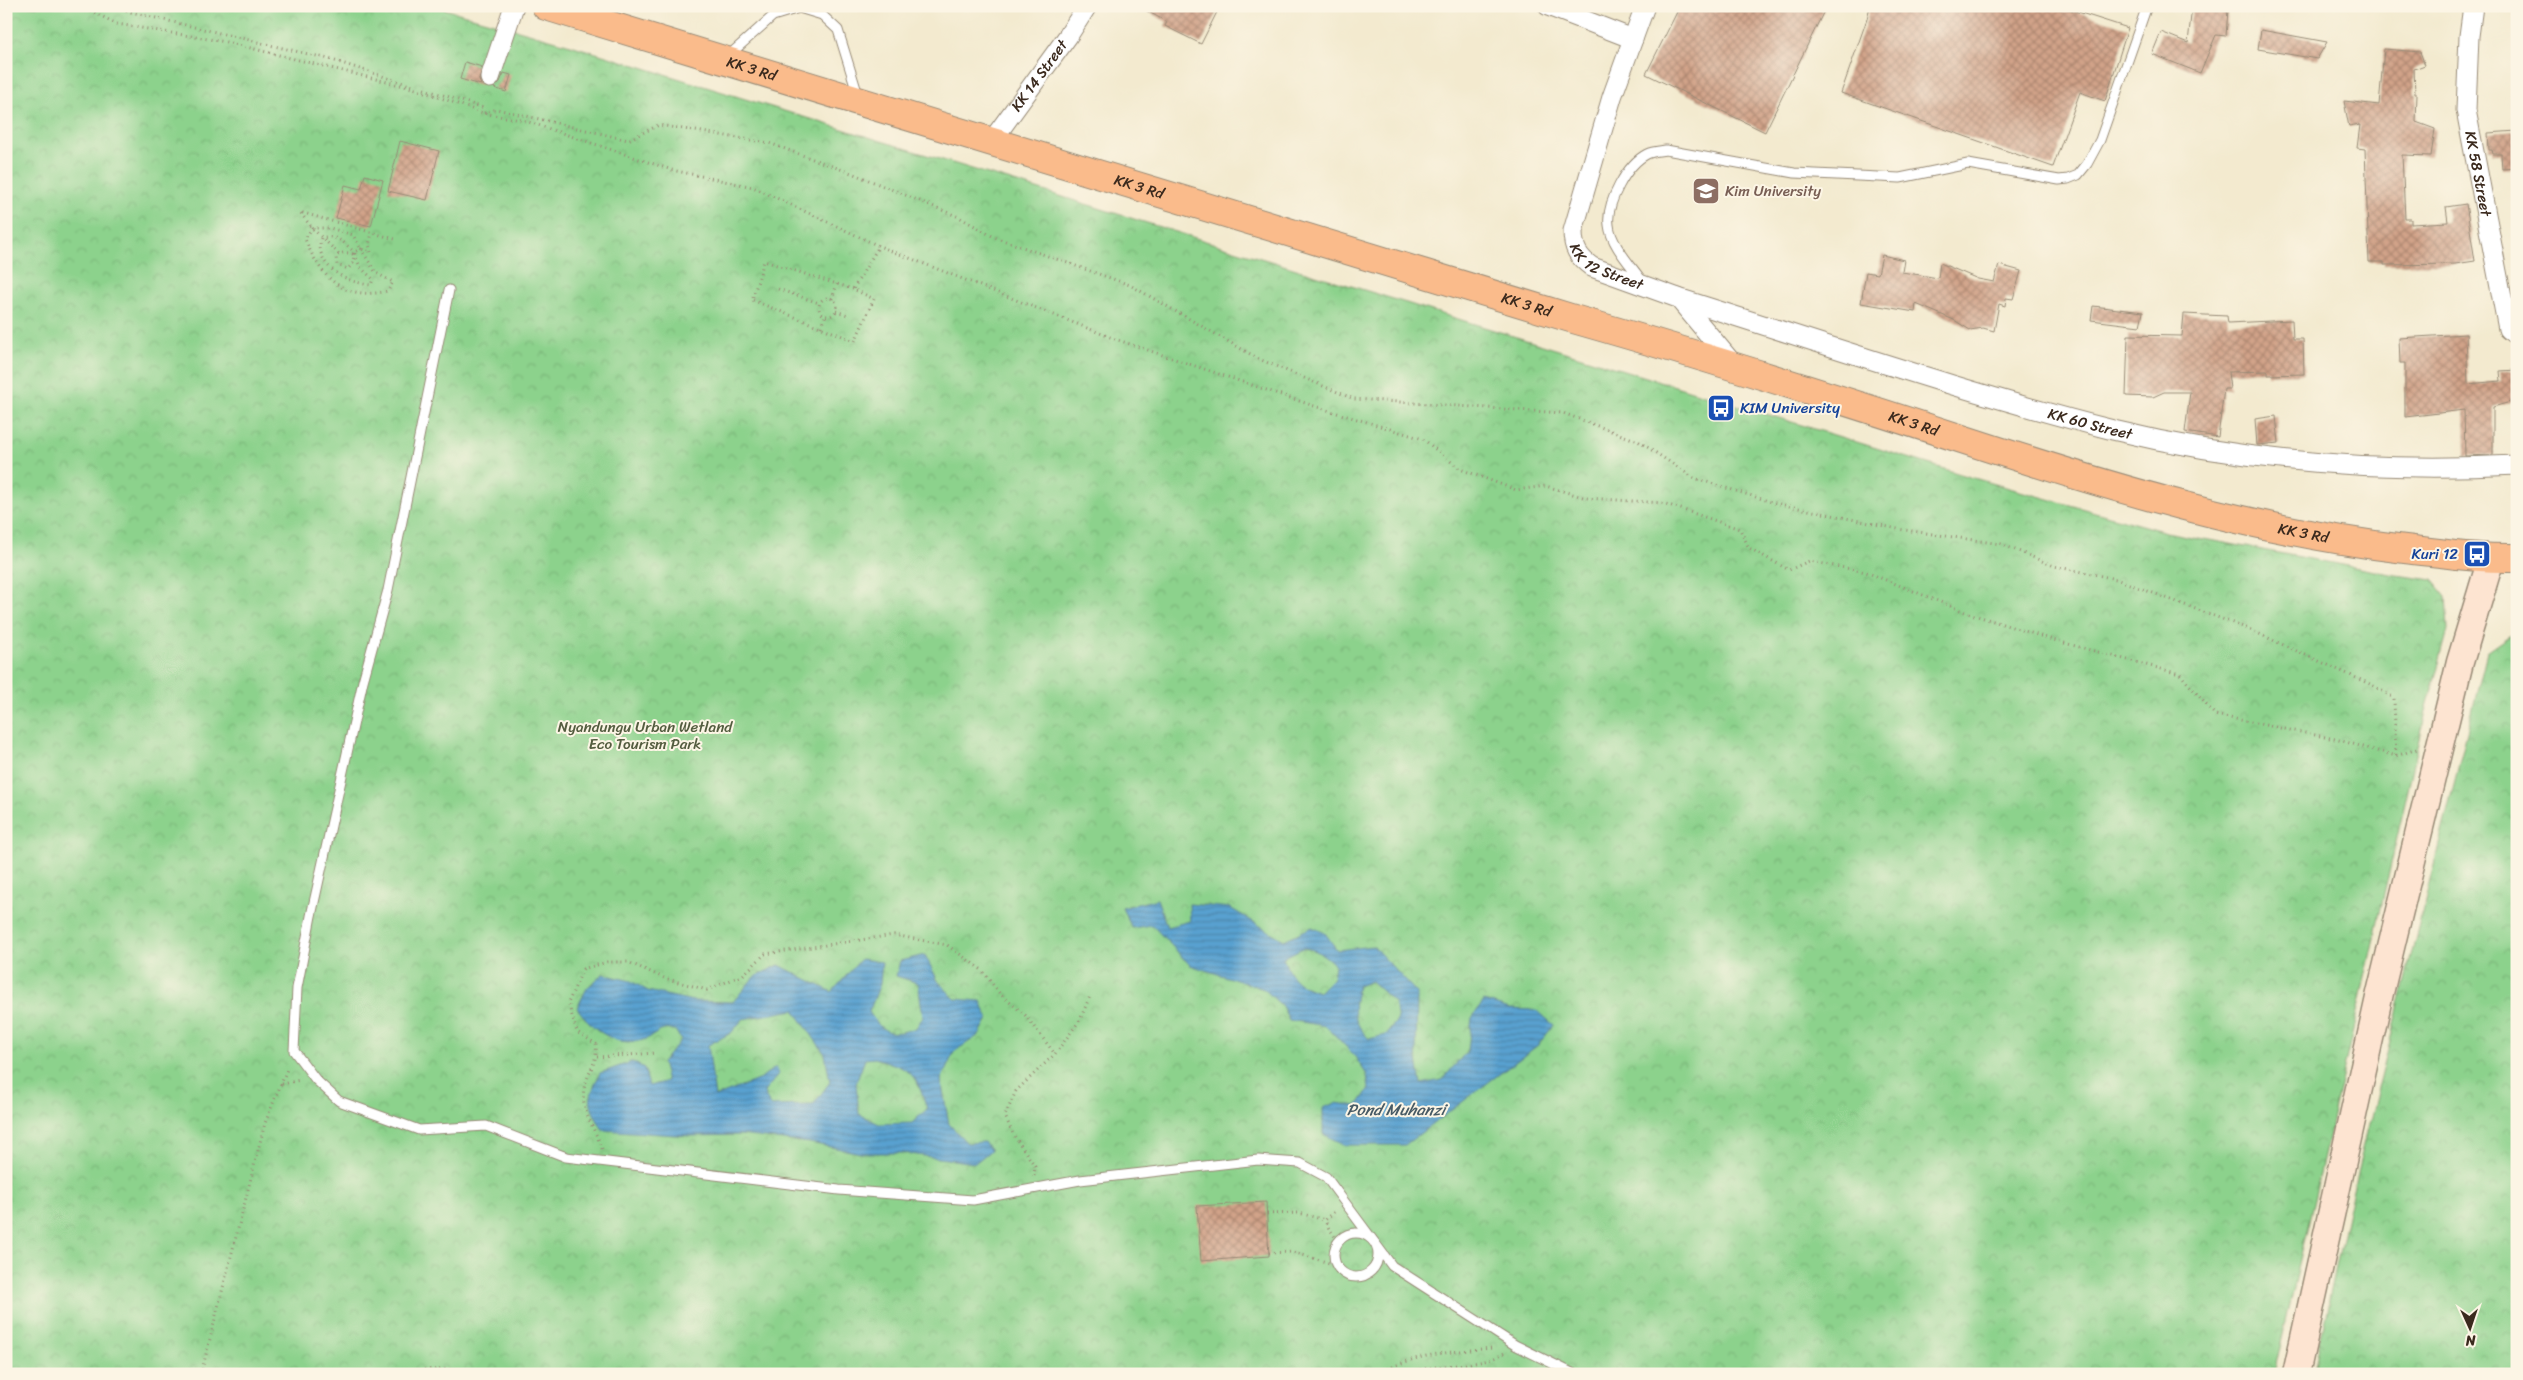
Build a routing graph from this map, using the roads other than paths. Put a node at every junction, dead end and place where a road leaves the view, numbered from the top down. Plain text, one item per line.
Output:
1 (514, 6) edge
2 (546, 6) edge
3 (1086, 6) edge
4 (1548, 6) edge
5 (1645, 6) edge
6 (2147, 6) edge
7 (2473, 6) edge
8 (1633, 40) junction
9 (722, 61) junction
10 (490, 78) dead end
11 (860, 103) junction
12 (991, 142) junction
13 (1645, 286) junction
14 (449, 290) dead end
15 (1678, 298) junction
16 (2517, 336) edge
17 (1734, 365) junction
18 (2517, 465) edge
19 (2504, 558) edge
20 (1374, 1242) junction
21 (1574, 1374) edge
22 (2296, 1374) edge

1 - 10 street
2 - 9 highway, KK 3 Rd
3 - 12 street, KK 14 Street
4 - 8 street
5 - 8 street
6 - 13 lane
7 - 16 street, KK 58 Street
8 - 13 street, KK 12 Street
9 - 11 highway, KK 3 Rd
9 - 11 lane
11 - 12 highway, KK 3 Rd
12 - 17 highway, KK 3 Rd
13 - 15 street, KK 12 Street
14 - 20 lane
15 - 17 street
15 - 18 street, KK 60 Street
17 - 19 highway, KK 3 Rd
19 - 22 street
20 - 20 lane
20 - 21 lane

